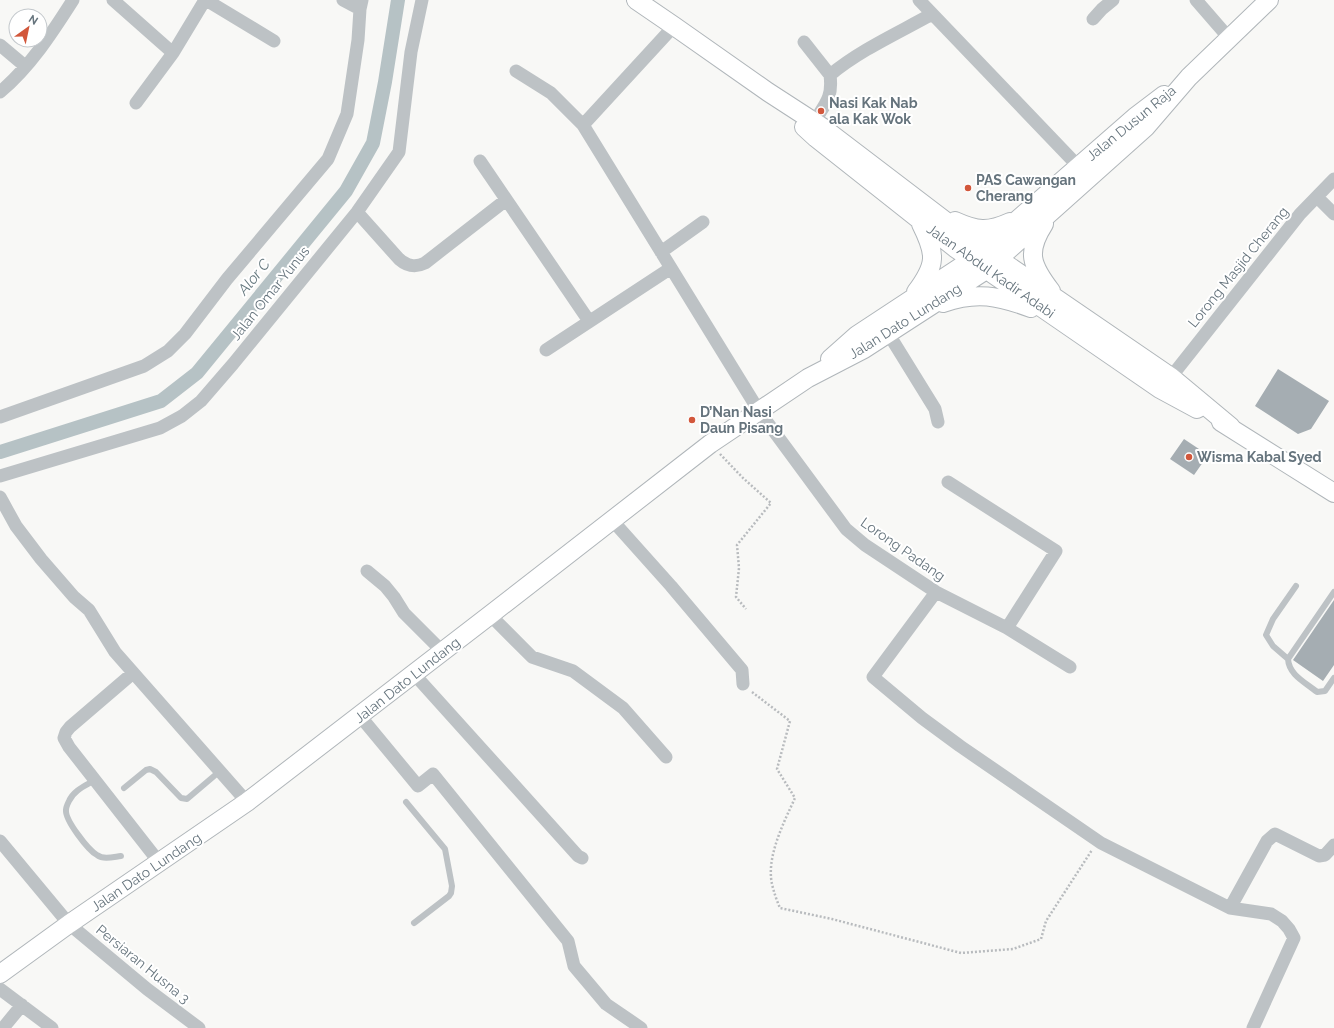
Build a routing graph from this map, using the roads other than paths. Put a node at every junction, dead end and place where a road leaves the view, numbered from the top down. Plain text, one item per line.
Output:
1 (73, 0) edge
2 (113, 0) edge
3 (206, 0) edge
4 (343, 0) edge
5 (422, 0) edge
6 (636, 0) edge
7 (919, 0) edge
8 (1114, 0) edge
9 (1196, 0) edge
10 (1269, 0) edge
11 (361, 4) edge
12 (932, 14) junction
13 (1092, 19) dead end
14 (674, 26) junction
15 (1229, 38) junction
16 (274, 41) dead end
17 (804, 42) dead end
18 (0, 44) edge
19 (173, 52) junction
20 (25, 66) junction
21 (516, 71) dead end
22 (830, 75) junction
23 (1189, 77) junction
24 (0, 92) edge
25 (768, 92) junction
26 (136, 103) dead end
27 (814, 122) junction
28 (583, 125) junction
29 (480, 161) dead end
30 (1078, 166) junction
31 (1334, 179) edge
32 (1317, 197) junction
33 (506, 200) junction
34 (357, 212) junction
35 (1052, 212) junction
36 (923, 214) junction
37 (1334, 214) edge
38 (1022, 216) junction
39 (703, 222) dead end
40 (661, 252) junction
41 (985, 260) junction
42 (671, 268) junction
43 (909, 300) junction
44 (1059, 300) junction
45 (925, 309) junction
46 (1058, 319) junction
47 (589, 321) junction
48 (888, 333) junction
49 (546, 350) dead end
50 (1171, 377) junction
51 (808, 378) junction
52 (760, 411) junction
53 (0, 416) edge
54 (938, 422) dead end
55 (1231, 427) junction
56 (0, 476) edge
57 (948, 482) dead end
58 (1334, 493) edge
59 (0, 496) edge
60 (612, 520) junction
61 (367, 571) dead end
62 (1296, 586) dead end
63 (936, 592) junction
64 (1334, 592) edge
65 (490, 616) junction
66 (1006, 628) junction
67 (443, 652) junction
68 (1288, 659) junction
69 (1070, 667) dead end
70 (133, 673) junction
71 (414, 674) junction
72 (1334, 678) edge
73 (743, 684) road end
74 (360, 716) junction
75 (666, 757) dead end
76 (220, 771) junction
77 (95, 780) junction
78 (124, 788) dead end
79 (247, 802) junction
80 (406, 802) dead end
81 (0, 841) edge
82 (1334, 845) edge
83 (120, 856) dead end
84 (582, 858) dead end
85 (159, 862) junction
86 (1230, 908) junction
87 (414, 923) dead end
88 (69, 924) junction
89 (0, 974) edge
90 (0, 989) edge
91 (22, 1006) junction
92 (3, 1028) edge
93 (52, 1028) edge
94 (199, 1028) edge
95 (641, 1028) edge
96 (1253, 1028) edge

1 - 20 street
2 - 19 street
3 - 16 street
3 - 19 street
4 - 11 street
5 - 34 street, Jalan Omar Yunus
6 - 14 main road, Jalan Abdul Kadir Adabi
7 - 12 street
8 - 13 street
9 - 15 street
10 - 15 main road, Jalan Dusun Raja
11 - 53 street
12 - 22 street
12 - 30 street
14 - 25 main road, Jalan Abdul Kadir Adabi
14 - 28 street
15 - 23 main road, Jalan Dusun Raja
17 - 22 street
18 - 20 street
19 - 26 street
20 - 24 street
21 - 28 street, Lorong Padang
22 - 27 street
23 - 30 main road, Jalan Dusun Raja
23 - 35 main road, Jalan Dusun Raja
25 - 27 main road, Jalan Abdul Kadir Adabi
25 - 36 main road, Jalan Abdul Kadir Adabi
27 - 36 main road, Jalan Abdul Kadir Adabi
28 - 40 street, Lorong Padang
29 - 33 street
30 - 38 main road, Jalan Dusun Raja
31 - 32 street, Lorong Masjid Cherang
32 - 37 street
32 - 50 street, Lorong Masjid Cherang
33 - 34 street
33 - 47 street
34 - 56 street, Jalan Omar Yunus
35 - 41 main road, Jalan Dusun Raja
35 - 44 main road
36 - 38 main road
36 - 41 main road, Jalan Abdul Kadir Adabi
36 - 43 main road
38 - 41 main road, Jalan Dusun Raja
39 - 40 street
40 - 42 street, Lorong Padang
41 - 43 main road, Jalan Dato Lundang
41 - 44 main road, Jalan Abdul Kadir Adabi
41 - 45 main road, Jalan Dato Lundang
41 - 46 main road, Jalan Abdul Kadir Adabi
42 - 47 street
42 - 52 street, Lorong Padang
43 - 51 main road, Jalan Dato Lundang
44 - 50 main road, Jalan Abdul Kadir Adabi
45 - 46 main road
45 - 48 main road, Jalan Dato Lundang
46 - 55 main road, Jalan Abdul Kadir Adabi
47 - 49 street
48 - 51 main road, Jalan Dato Lundang
48 - 54 street
50 - 55 main road, Jalan Abdul Kadir Adabi
51 - 52 main road, Jalan Dato Lundang
52 - 60 main road, Jalan Dato Lundang
52 - 63 street, Lorong Padang
55 - 58 main road, Jalan Abdul Kadir Adabi
57 - 66 street
59 - 70 street
60 - 65 main road, Jalan Dato Lundang
60 - 73 street
61 - 67 street
62 - 68 lane
63 - 66 street, Lorong Padang
63 - 86 street
64 - 68 lane
65 - 67 main road, Jalan Dato Lundang
65 - 75 street
66 - 69 street, Lorong Padang
67 - 71 main road, Jalan Dato Lundang
68 - 72 lane
70 - 76 street
70 - 77 street
71 - 74 main road, Jalan Dato Lundang
71 - 84 street
74 - 79 main road, Jalan Dato Lundang
74 - 95 street
76 - 78 lane
76 - 79 street
77 - 83 lane
77 - 85 street
79 - 85 main road, Jalan Dato Lundang
80 - 87 lane
81 - 88 street, Persiaran Husna 3
82 - 86 street
85 - 88 main road, Jalan Dato Lundang
86 - 96 street
88 - 89 main road, Jalan Dato Lundang
88 - 94 street, Persiaran Husna 3
90 - 91 street
91 - 92 street
91 - 93 street

